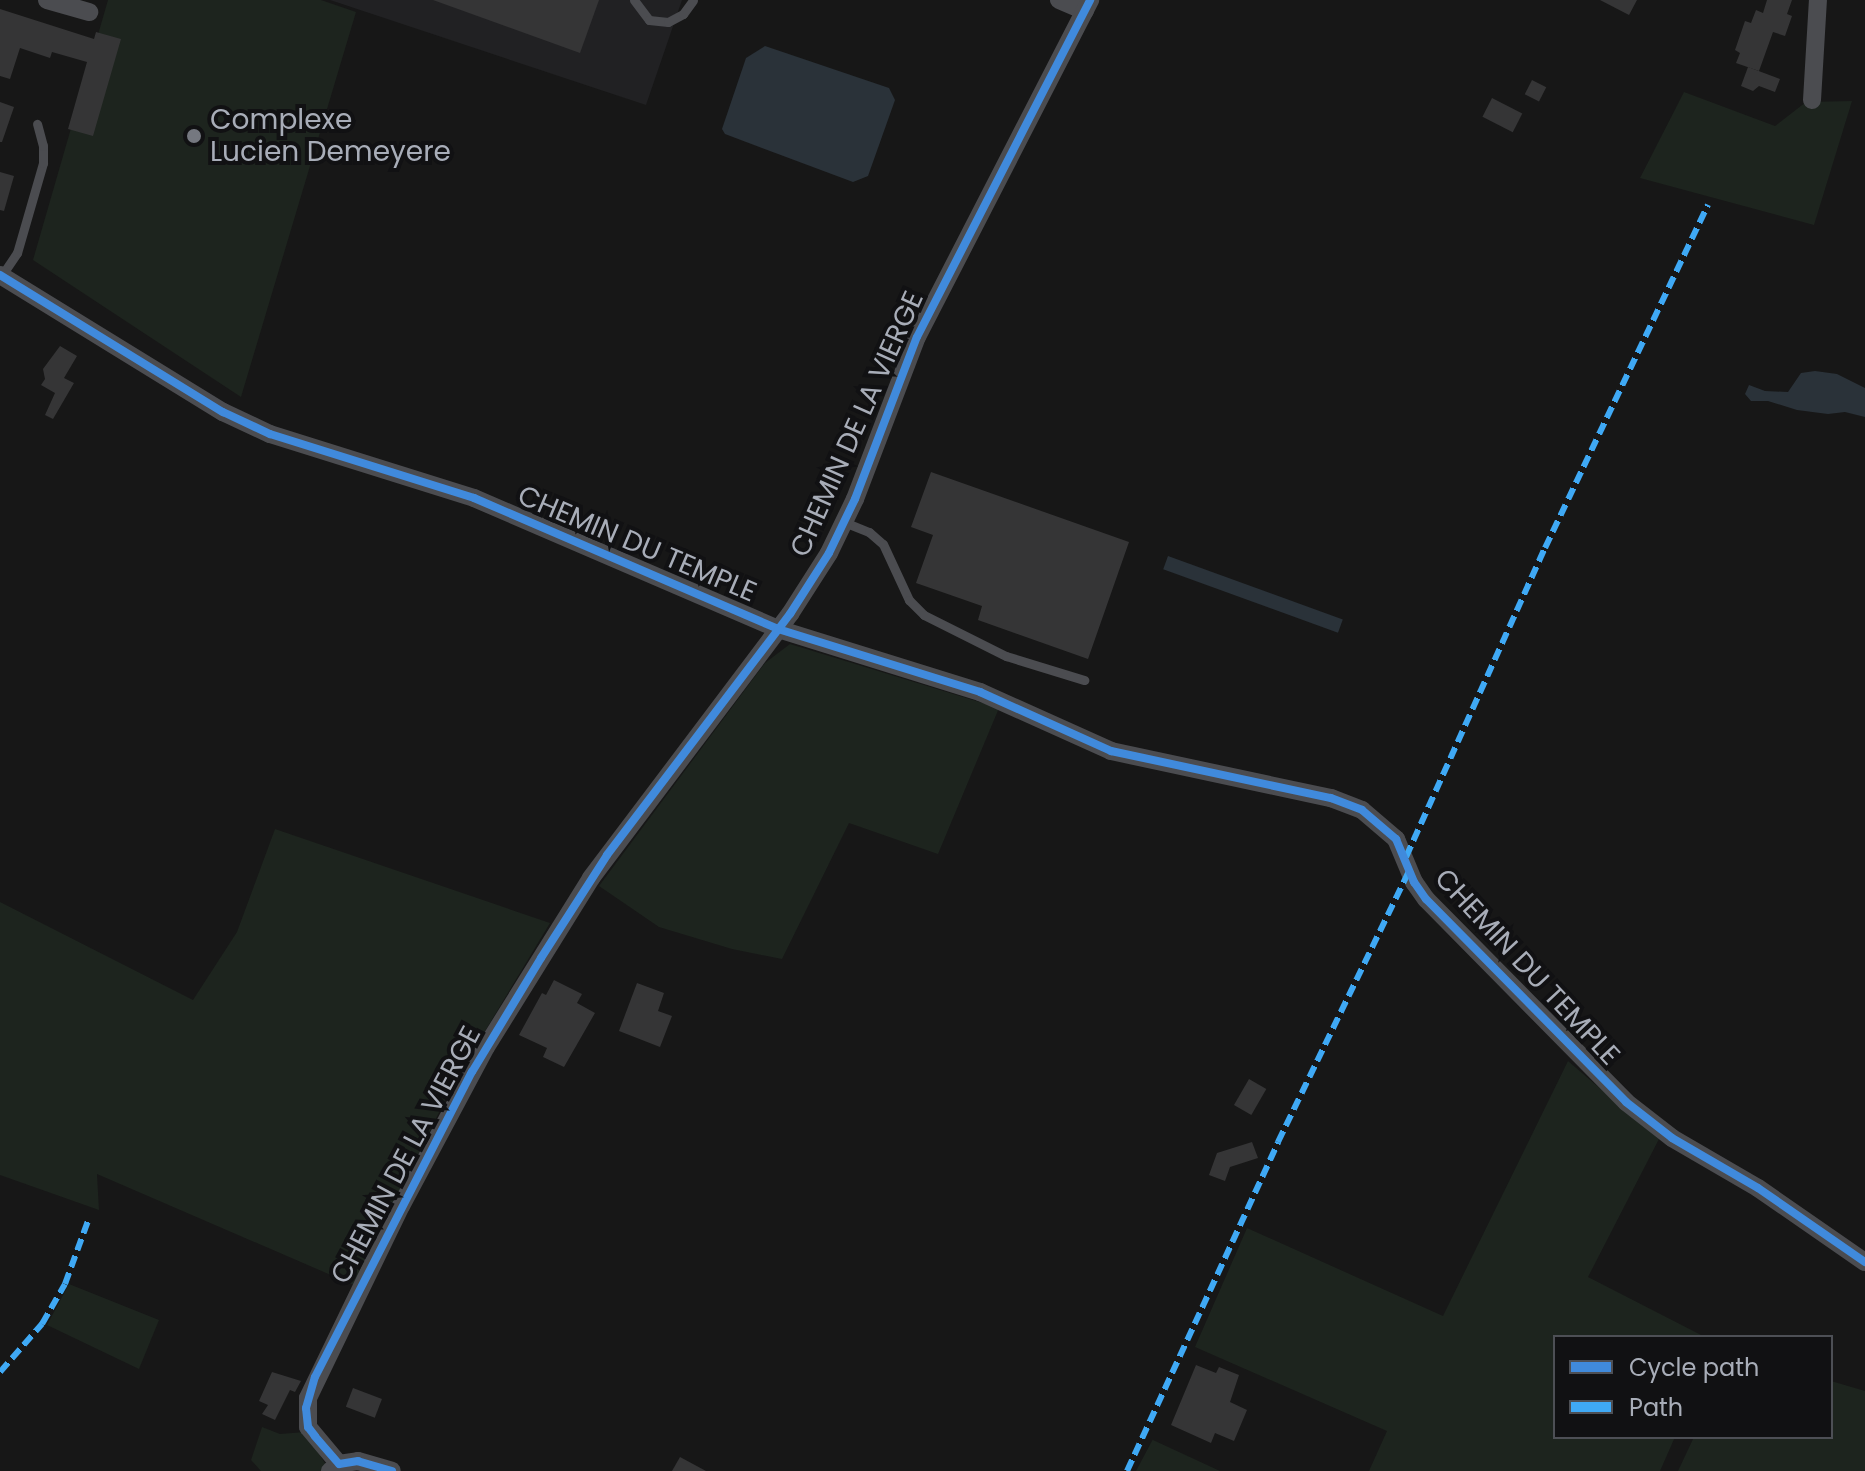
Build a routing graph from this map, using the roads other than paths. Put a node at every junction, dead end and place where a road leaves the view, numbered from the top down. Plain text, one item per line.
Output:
1 (47, 0) edge
2 (634, 0) edge
3 (693, 0) edge
4 (1059, 0) edge
5 (1818, 0) edge
6 (70, 3) edge
7 (1087, 6) edge
8 (89, 12) dead end
9 (1812, 100) dead end
10 (37, 124) dead end
11 (1, 275) edge
12 (844, 522) junction
13 (778, 629) junction
14 (1084, 680) dead end
15 (1865, 1262) edge
16 (335, 1468) edge
17 (392, 1471) edge

1 - 6 street
2 - 3 lane
4 - 7 street
5 - 9 street
6 - 8 street
7 - 12 street, CHEMIN DE LA VIERGE
10 - 11 lane
11 - 13 street, CHEMIN DU TEMPLE
12 - 13 street, CHEMIN DE LA VIERGE
12 - 14 lane
13 - 15 street, CHEMIN DU TEMPLE
13 - 16 street, CHEMIN DE LA VIERGE
16 - 17 street

